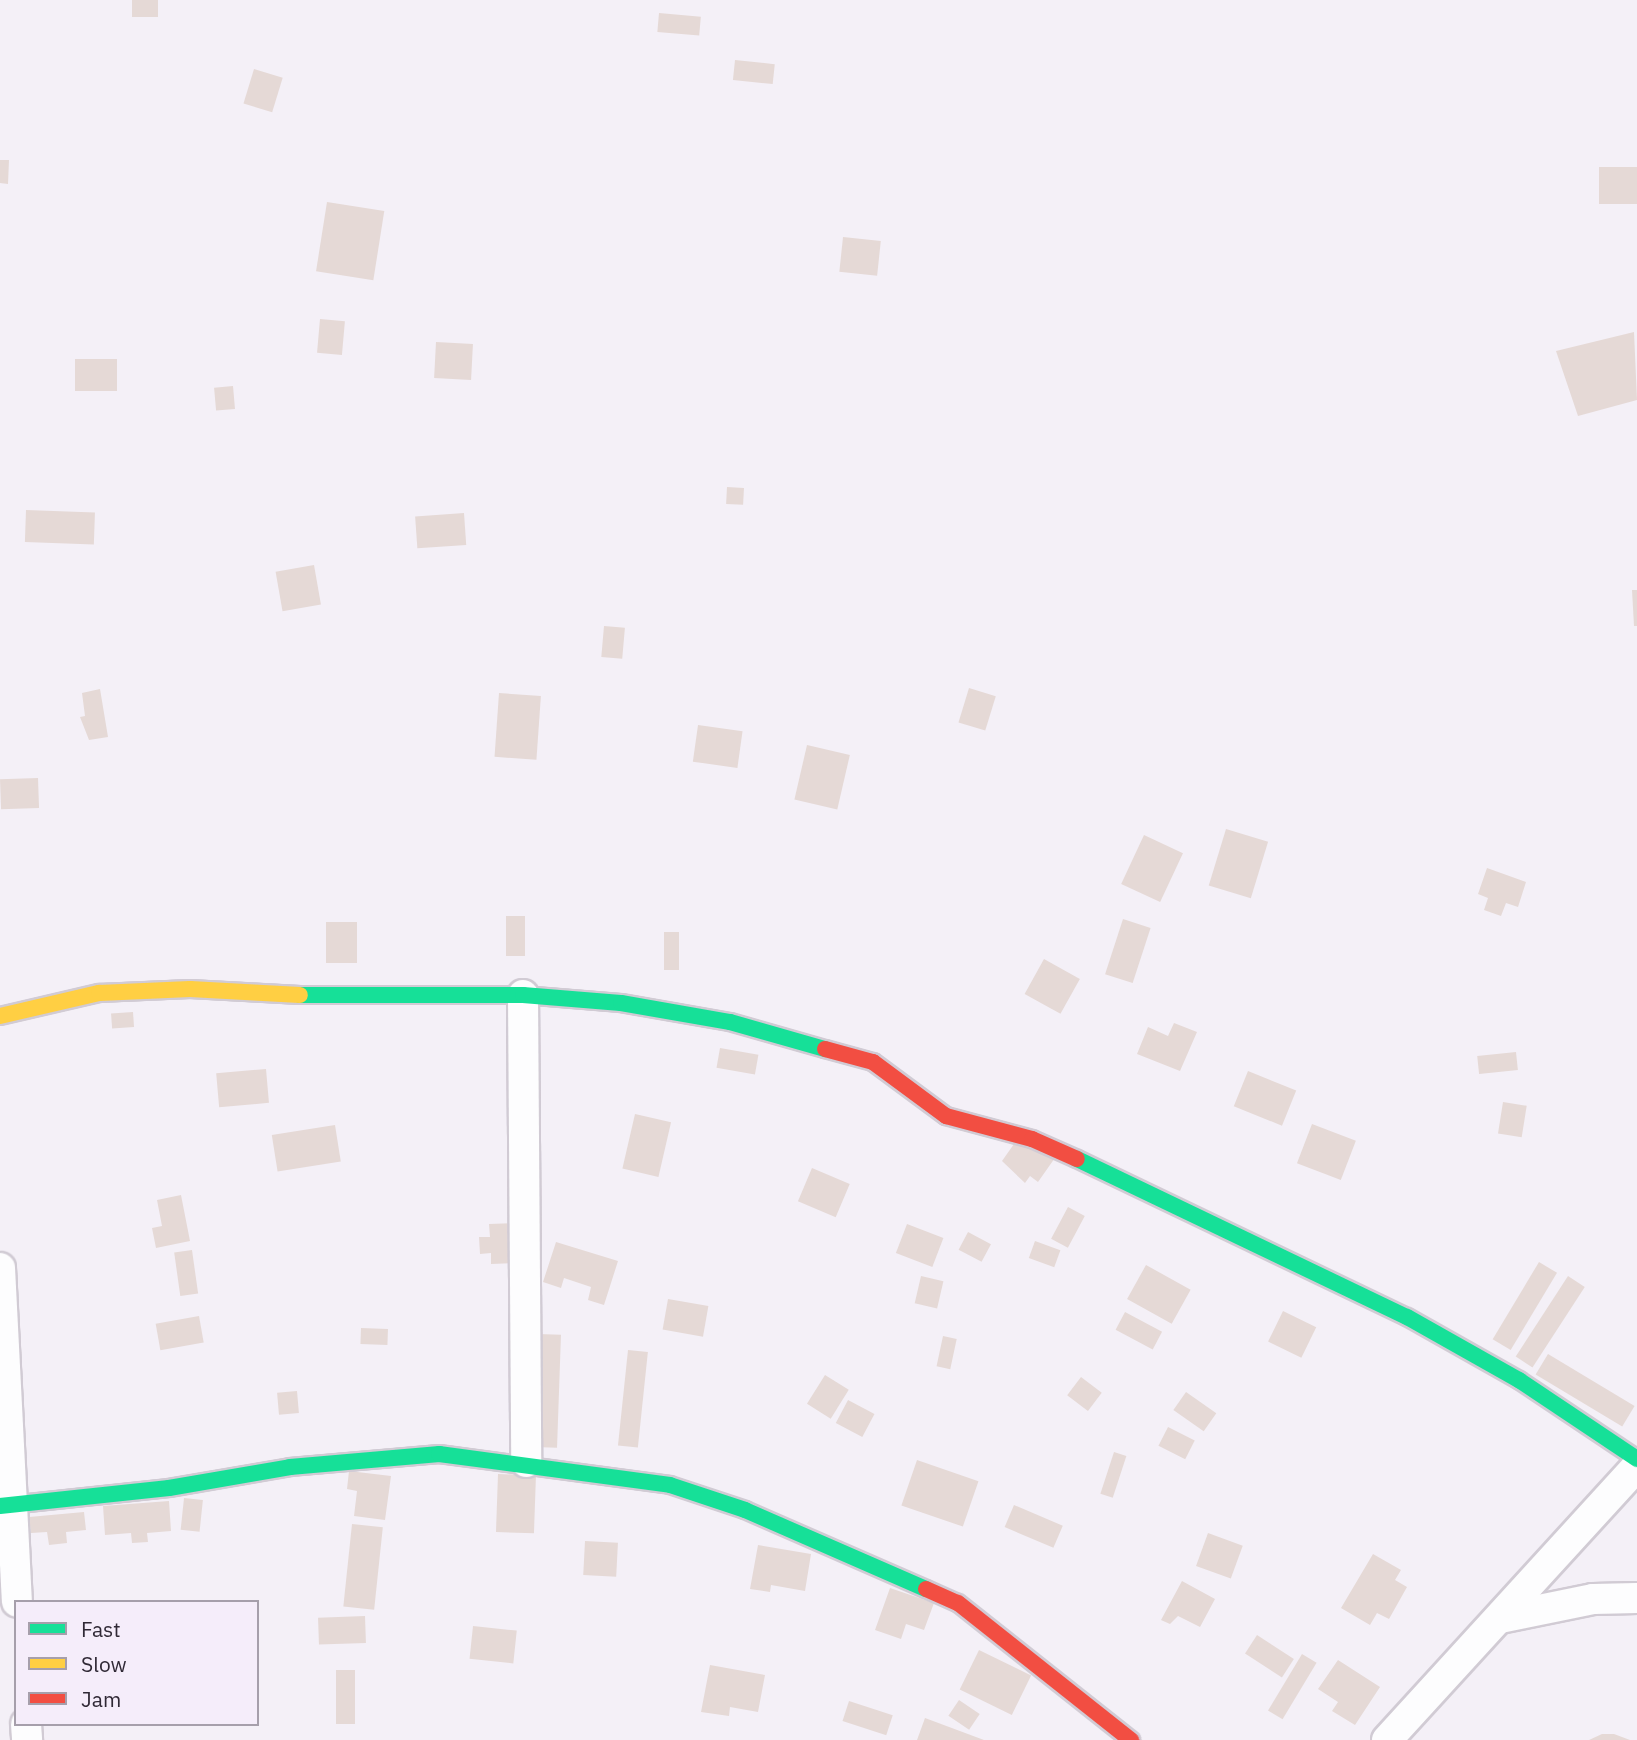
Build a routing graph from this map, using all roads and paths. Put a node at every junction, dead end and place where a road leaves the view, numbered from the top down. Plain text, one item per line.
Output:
1 (523, 995) junction
2 (0, 1016) edge
3 (0, 1268) edge
4 (1637, 1459) edge
5 (526, 1462) junction
6 (1637, 1466) edge
7 (5, 1506) edge
8 (1637, 1598) edge
9 (17, 1600) edge
10 (1500, 1618) junction
11 (1131, 1740) edge
12 (1387, 1740) edge

1 - 2 street
1 - 4 street
1 - 5 street
3 - 7 street
5 - 7 street
5 - 11 street
6 - 10 street
7 - 9 street
8 - 10 street
10 - 12 street

